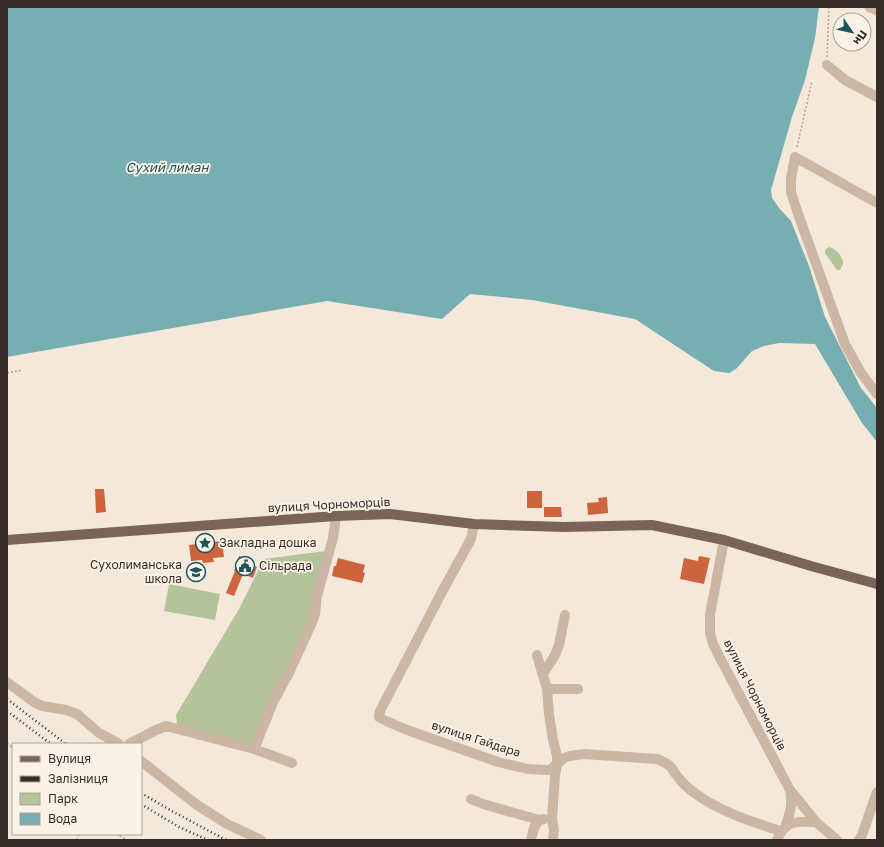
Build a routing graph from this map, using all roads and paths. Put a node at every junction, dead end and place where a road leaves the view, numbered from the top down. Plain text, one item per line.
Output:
1 (830, 7) edge
2 (869, 7) edge
3 (877, 10) edge
4 (827, 65) joint
5 (812, 82) dead end
6 (877, 97) edge
7 (794, 157) junction
8 (877, 203) edge
9 (22, 370) dead end
10 (7, 373) edge
11 (877, 394) edge
12 (336, 516) junction
13 (474, 524) junction
14 (7, 540) edge
15 (724, 540) junction
16 (877, 584) edge
17 (565, 616) dead end
18 (536, 655) dead end
19 (543, 674) junction
20 (7, 682) edge
21 (547, 689) junction
22 (578, 689) dead end
23 (118, 743) edge
24 (131, 743) edge
25 (254, 749) junction
26 (142, 762) edge
27 (292, 763) dead end
28 (557, 765) junction
29 (790, 790) junction
30 (877, 792) edge
31 (472, 799) dead end
32 (552, 819) junction
33 (539, 820) junction
34 (816, 822) junction
35 (781, 832) edge
36 (118, 835) edge
37 (128, 840) edge
38 (260, 840) edge
39 (531, 840) edge
40 (554, 840) edge
41 (837, 840) edge
42 (859, 840) edge

1 - 4 path
2 - 3 street
4 - 6 street
5 - 7 path
7 - 8 street
7 - 11 street
9 - 10 path
12 - 13 main road, вулиця Чорноморців
12 - 14 main road, вулиця Чорноморців
12 - 25 street
13 - 15 main road, вулиця Чорноморців
13 - 28 street, вулиця Гайдара
15 - 16 main road, вулиця Чорноморців
15 - 29 street, вулиця Чорноморців
17 - 19 street
18 - 19 street
19 - 21 street
20 - 23 street
21 - 22 street
21 - 28 street
24 - 25 street
25 - 27 street
26 - 38 street
28 - 32 street
28 - 35 street, вулиця Гайдара
29 - 34 street, вулиця Чорноморців
29 - 35 street
30 - 42 street
31 - 33 street
32 - 33 street
32 - 40 street
33 - 39 street
34 - 35 street
34 - 41 street, вулиця Чорноморців
36 - 37 path

